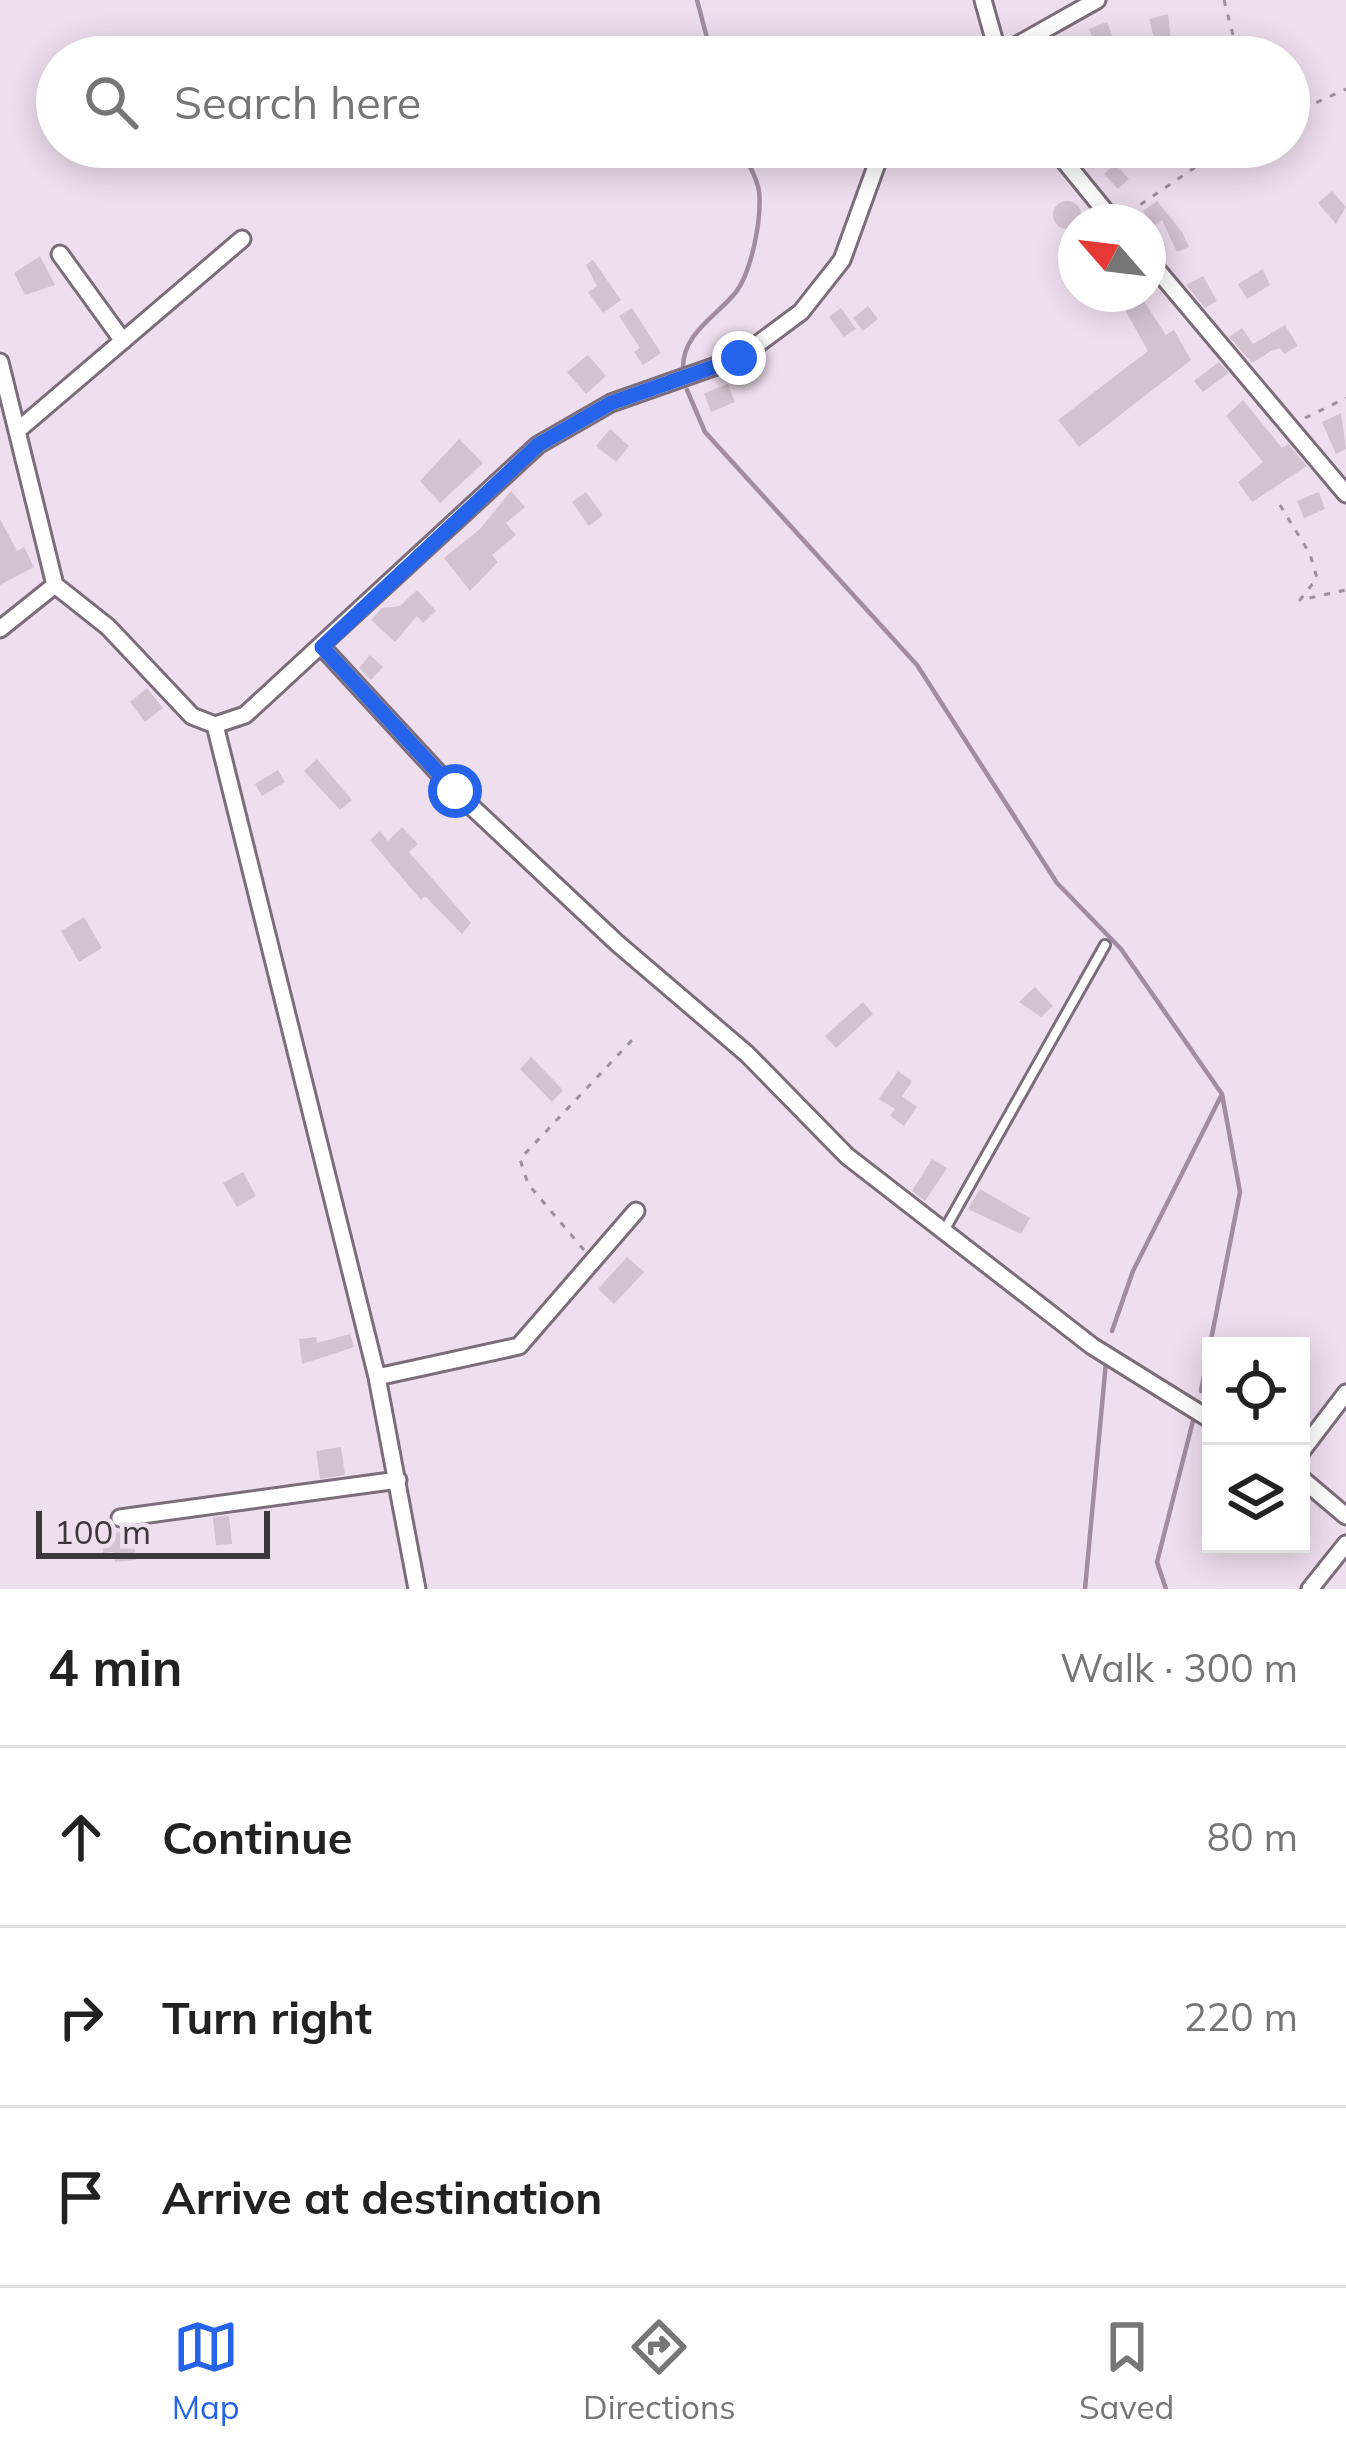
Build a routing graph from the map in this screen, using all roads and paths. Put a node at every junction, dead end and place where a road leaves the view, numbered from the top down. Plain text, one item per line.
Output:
1 (983, 0) edge
2 (1097, 0) edge
3 (1224, 0) edge
4 (993, 36) edge
5 (1033, 36) edge
6 (1233, 36) edge
7 (1346, 89) edge
8 (1310, 105) edge
9 (876, 168) edge
10 (1070, 168) edge
11 (1194, 168) edge
12 (1100, 204) edge
13 (1141, 204) edge
14 (242, 239) dead end
15 (60, 254) dead end
16 (1166, 280) edge
17 (123, 341) junction
18 (0, 362) edge
19 (1346, 398) edge
20 (1286, 421) junction
21 (17, 431) junction
22 (1346, 494) edge
23 (1280, 505) dead end
24 (55, 585) junction
25 (1346, 590) edge
26 (0, 629) edge
27 (322, 647) junction
28 (215, 725) junction
29 (1105, 945) dead end
30 (635, 1037) dead end
31 (636, 1210) dead end
32 (945, 1229) junction
33 (592, 1261) junction
34 (377, 1377) junction
35 (1346, 1393) edge
36 (1202, 1414) edge
37 (1306, 1445) edge
38 (398, 1480) junction
39 (1310, 1486) edge
40 (1346, 1516) edge
41 (120, 1518) dead end
42 (1346, 1544) edge
43 (416, 1589) edge
44 (1310, 1589) edge

1 - 4 street
2 - 5 street
3 - 6 path
7 - 8 path
9 - 27 street
10 - 12 street
11 - 13 path
14 - 17 street
15 - 17 street
16 - 20 street
17 - 21 street
18 - 21 street
19 - 20 path
20 - 22 street
21 - 24 street
23 - 25 path
24 - 26 street
24 - 28 street
27 - 28 street
27 - 32 street
28 - 34 street
29 - 32 lane
30 - 33 path
31 - 33 street
32 - 36 street
33 - 34 street
34 - 38 street
35 - 37 street
38 - 41 street
38 - 43 street
39 - 40 street
42 - 44 street

